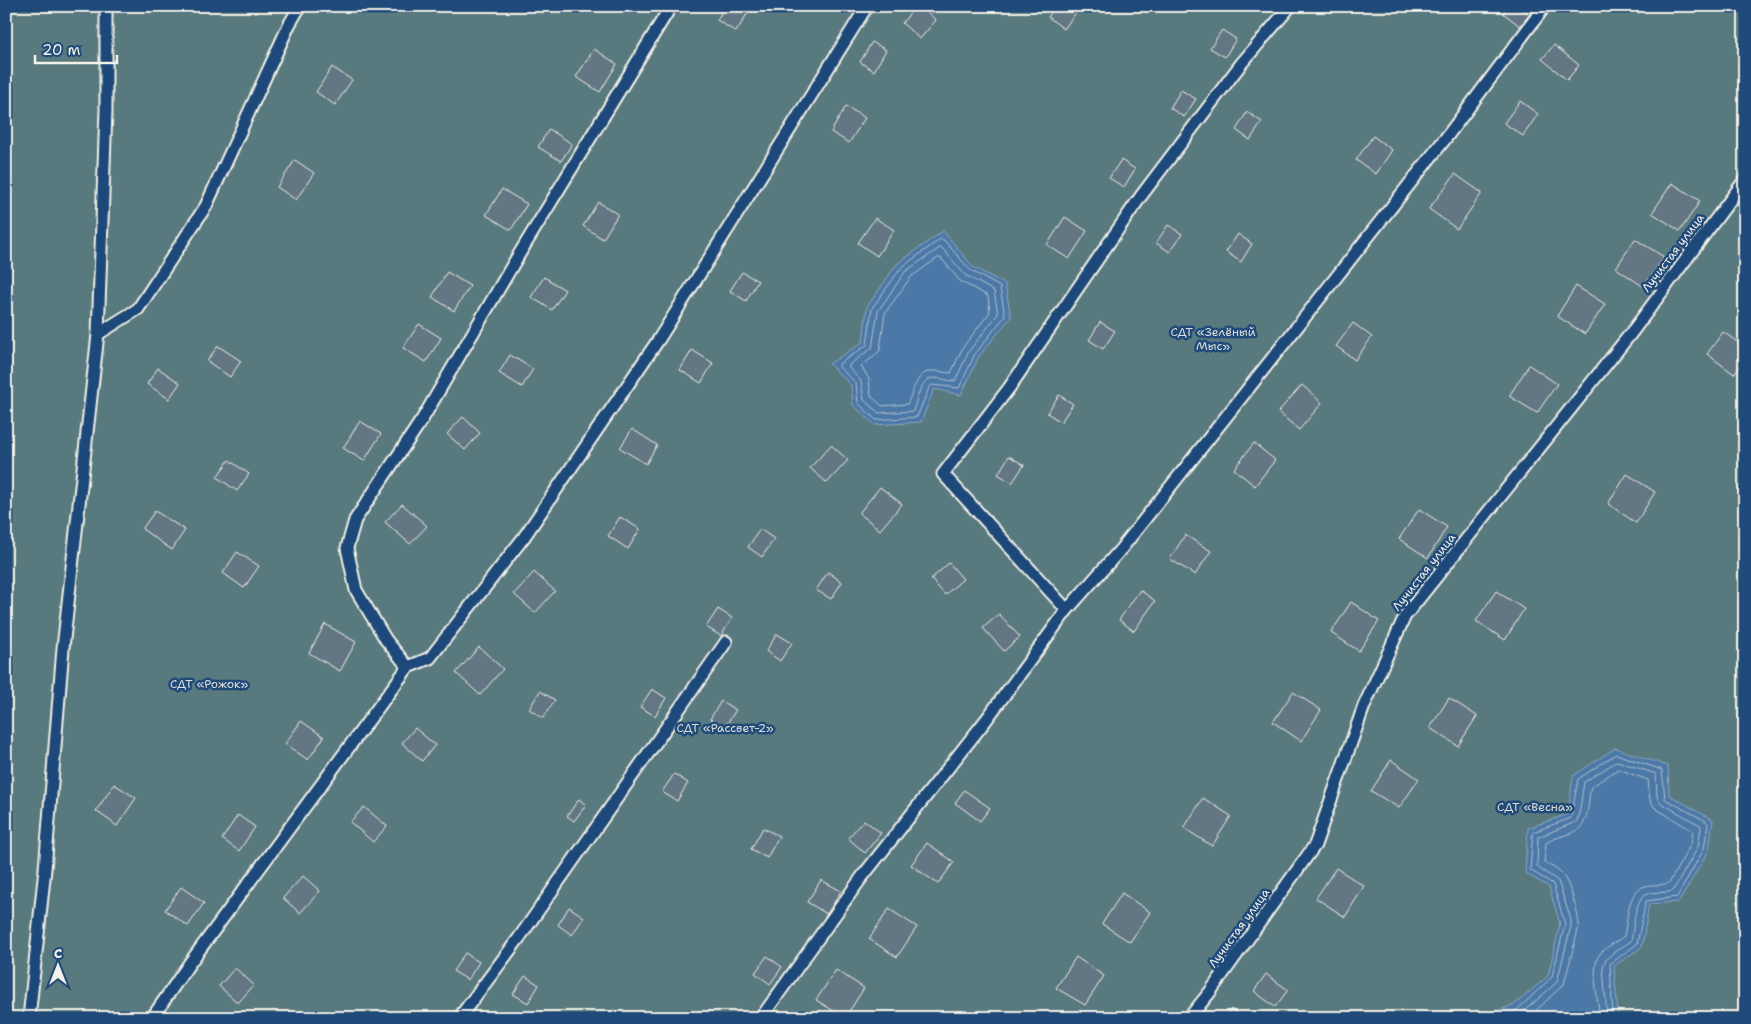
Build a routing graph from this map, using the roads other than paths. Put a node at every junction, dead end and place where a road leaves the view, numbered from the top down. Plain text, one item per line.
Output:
1 (106, 6) edge
2 (300, 6) edge
3 (671, 6) edge
4 (867, 6) edge
5 (1545, 6) edge
6 (1288, 9) dead end
7 (1745, 180) edge
8 (98, 334) junction
9 (1067, 610) junction
10 (726, 642) dead end
11 (408, 667) junction
12 (29, 1018) edge
13 (152, 1018) edge
14 (459, 1018) edge
15 (761, 1018) edge
16 (1189, 1018) edge

1 - 8 lane
2 - 8 lane
3 - 11 lane
4 - 11 lane
5 - 9 lane
6 - 9 lane
7 - 16 lane, Лучистая улица
8 - 12 lane
9 - 15 lane
10 - 14 lane
11 - 13 lane

